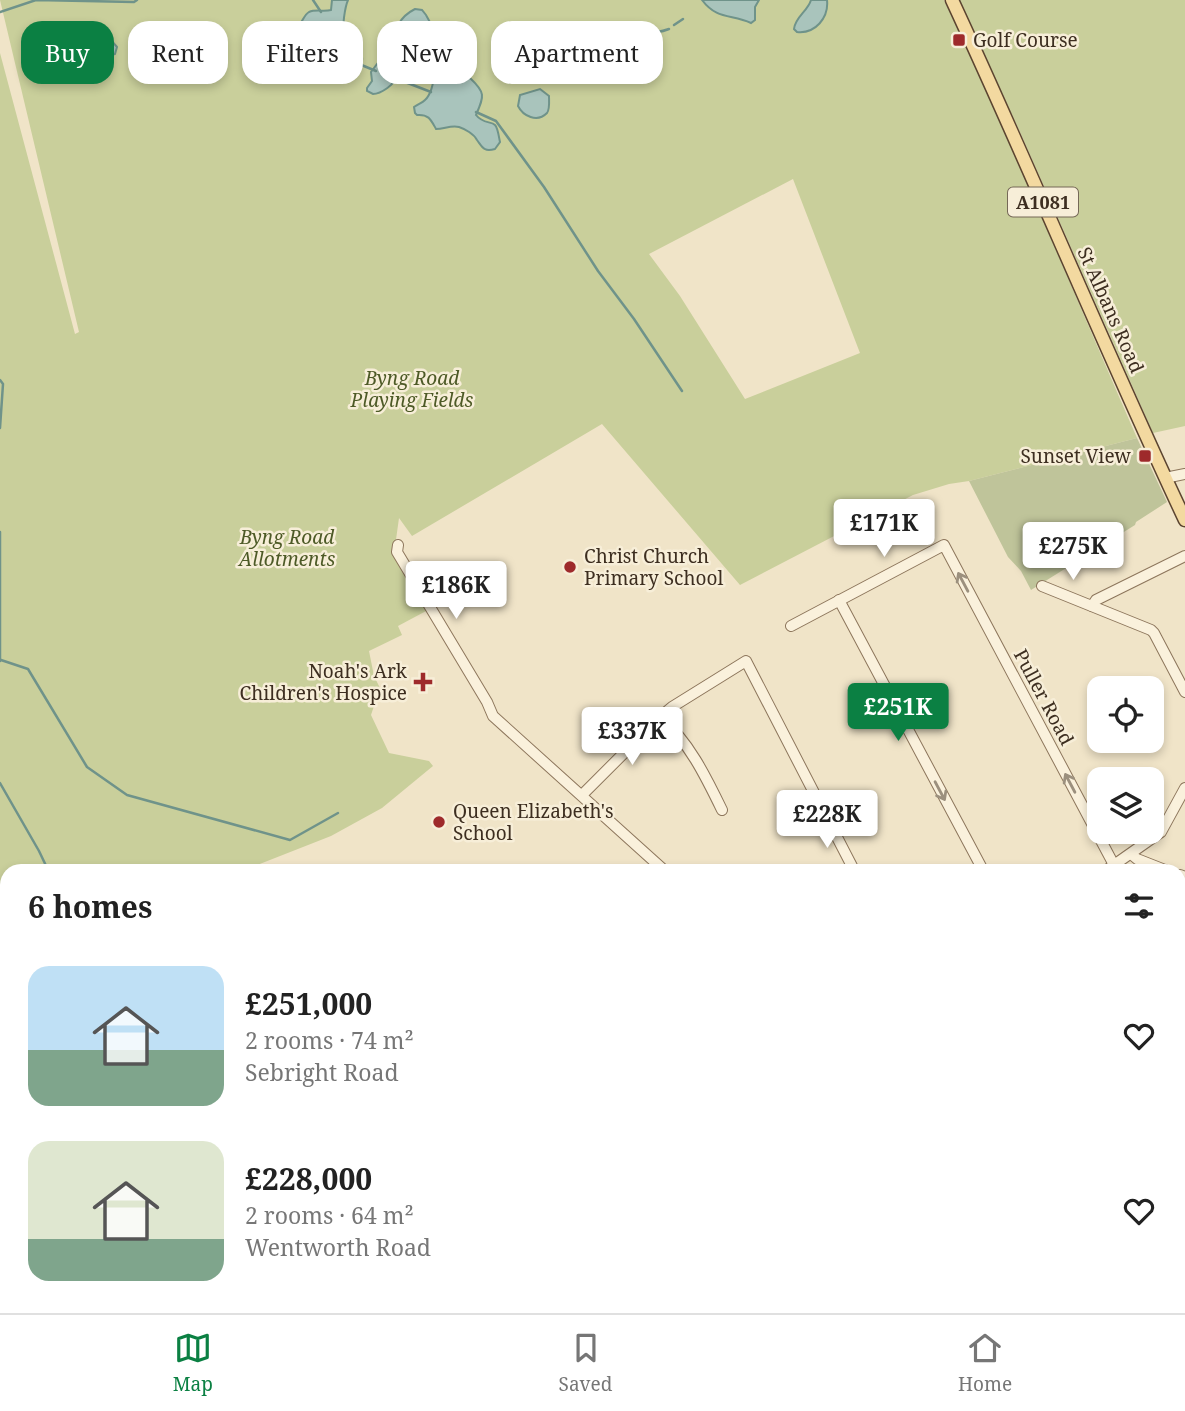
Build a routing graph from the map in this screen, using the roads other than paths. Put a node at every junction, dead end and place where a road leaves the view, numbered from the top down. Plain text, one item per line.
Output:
1 (952, 0) edge
2 (1185, 474) edge
3 (1165, 478) junction
4 (1185, 520) edge
5 (398, 545) dead end
6 (1185, 556) edge
7 (1042, 586) dead end
8 (839, 600) junction
9 (1092, 606) junction
10 (791, 626) dead end
11 (1185, 692) edge
12 (660, 717) junction
13 (1185, 789) edge
14 (582, 795) junction
15 (722, 810) dead end
16 (1131, 854) junction
17 (657, 864) edge
18 (851, 864) edge
19 (980, 864) edge
20 (1113, 864) edge
21 (1116, 864) edge
22 (1150, 864) edge

1 - 3 main road, St Albans Road / A1081
2 - 3 street
3 - 4 main road, St Albans Road / A1081
5 - 14 street
6 - 9 street
7 - 9 street
8 - 10 street
8 -> 19 street
20 -> 8 street, Puller Road
9 - 11 street
12 - 14 street
12 - 15 street
12 - 18 street
13 - 16 street
14 - 17 street
16 - 21 street
16 - 22 street

